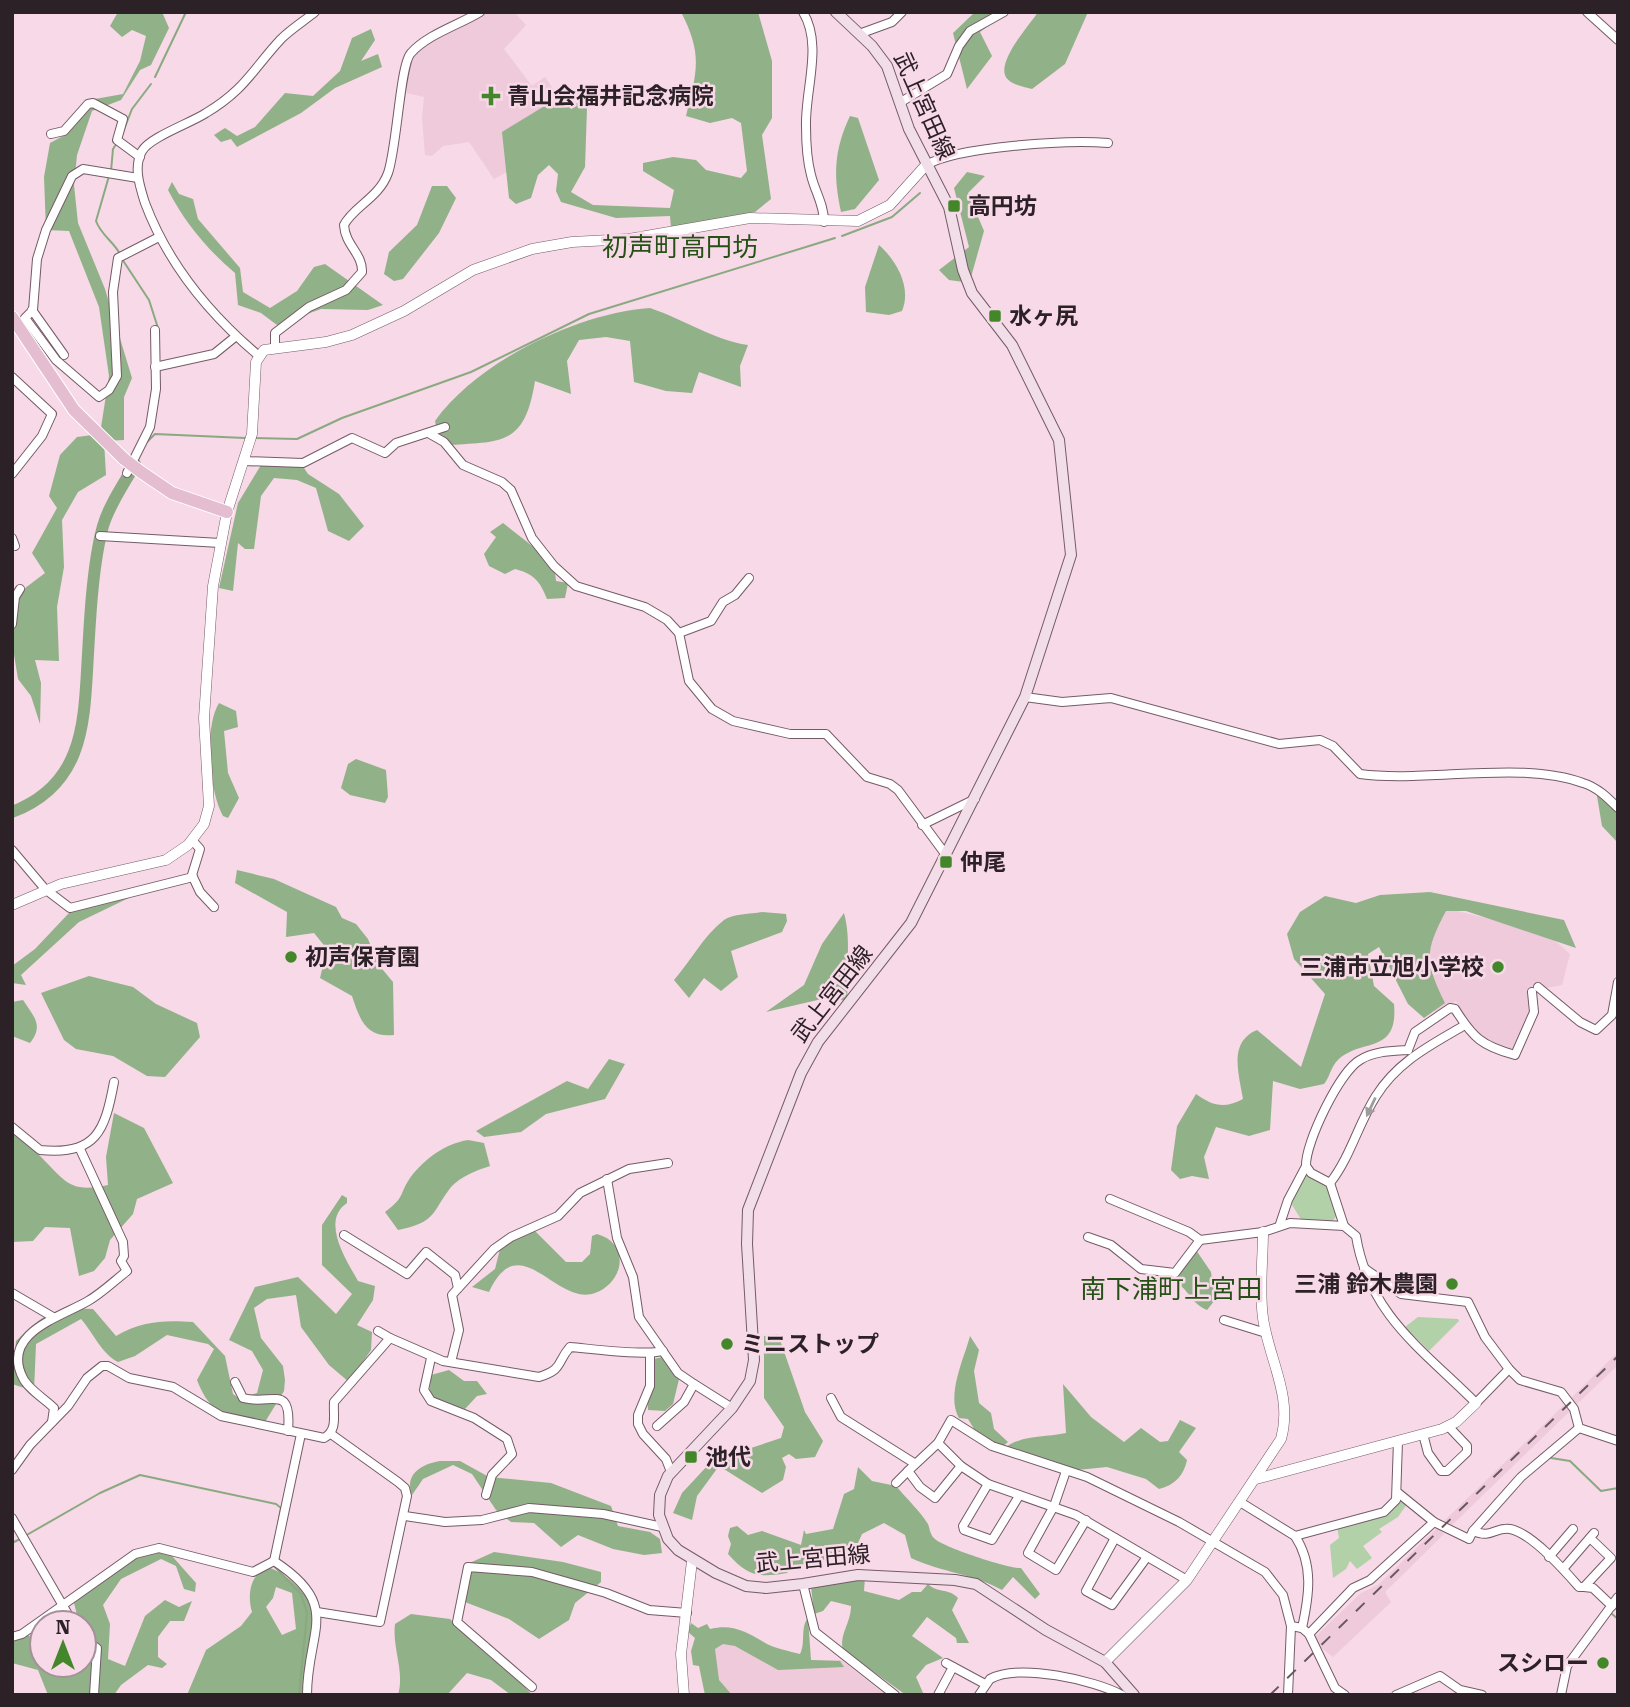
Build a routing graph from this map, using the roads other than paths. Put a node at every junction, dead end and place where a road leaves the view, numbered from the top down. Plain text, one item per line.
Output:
1 (315, 12) edge
2 (480, 12) edge
3 (803, 12) edge
4 (836, 12) edge
5 (902, 12) edge
6 (1004, 12) edge
7 (1587, 12) edge
8 (859, 34) junction
9 (1618, 40) edge
10 (901, 102) junction
11 (51, 134) dead end
12 (1108, 143) dead end
13 (140, 157) junction
14 (926, 165) junction
15 (138, 178) junction
16 (824, 222) junction
17 (159, 237) junction
18 (33, 310) junction
19 (12, 317) edge
20 (155, 330) dead end
21 (235, 337) junction
22 (275, 347) junction
23 (64, 355) dead end
24 (259, 355) junction
25 (158, 367) junction
26 (12, 377) edge
27 (445, 428) dead end
28 (430, 434) junction
29 (244, 461) junction
30 (127, 473) dead end
31 (12, 474) edge
32 (227, 512) junction
33 (102, 537) dead end
34 (219, 543) junction
35 (749, 578) dead end
36 (20, 589) dead end
37 (12, 624) edge
38 (679, 633) junction
39 (1025, 697) junction
40 (975, 799) junction
41 (1618, 808) edge
42 (922, 825) junction
43 (192, 841) junction
44 (12, 850) edge
45 (946, 855) junction
46 (193, 877) junction
47 (45, 889) junction
48 (12, 905) edge
49 (215, 907) dead end
50 (1618, 982) edge
51 (1465, 1025) junction
52 (1411, 1052) junction
53 (114, 1082) dead end
54 (12, 1127) edge
55 (80, 1149) junction
56 (668, 1163) dead end
57 (1306, 1166) junction
58 (607, 1179) junction
59 (1330, 1183) junction
60 (1110, 1199) dead end
61 (1280, 1224) junction
62 (1344, 1226) junction
63 (1263, 1232) junction
64 (345, 1235) dead end
65 (1088, 1237) dead end
66 (1200, 1240) junction
67 (1362, 1267) junction
68 (458, 1288) junction
69 (12, 1293) edge
70 (53, 1317) junction
71 (1224, 1320) dead end
72 (377, 1331) dead end
73 (1266, 1333) junction
74 (390, 1338) junction
75 (663, 1351) junction
76 (650, 1355) junction
77 (431, 1358) junction
78 (451, 1362) junction
79 (1509, 1370) junction
80 (235, 1382) dead end
81 (694, 1384) junction
82 (831, 1398) dead end
83 (1476, 1403) junction
84 (732, 1408) junction
85 (52, 1424) junction
86 (657, 1426) dead end
87 (1448, 1426) junction
88 (1579, 1428) junction
89 (288, 1431) junction
90 (301, 1434) junction
91 (331, 1434) junction
92 (1423, 1434) junction
93 (1398, 1441) junction
94 (1618, 1441) edge
95 (938, 1443) junction
96 (914, 1463) junction
97 (961, 1466) junction
98 (12, 1470) edge
99 (908, 1471) junction
100 (1066, 1471) junction
101 (671, 1472) junction
102 (1256, 1479) junction
103 (896, 1483) dead end
104 (988, 1484) junction
105 (1397, 1492) junction
106 (486, 1495) dead end
107 (1019, 1496) junction
108 (1240, 1502) junction
109 (1054, 1506) junction
110 (405, 1516) junction
111 (12, 1518) edge
112 (1086, 1520) junction
113 (1434, 1522) junction
114 (662, 1527) junction
115 (1573, 1529) dead end
116 (1473, 1531) junction
117 (1295, 1536) junction
118 (1115, 1538) junction
119 (1213, 1541) junction
120 (1147, 1557) junction
121 (1549, 1557) junction
122 (692, 1561) junction
123 (272, 1563) junction
124 (1563, 1569) junction
125 (1187, 1580) junction
126 (803, 1584) junction
127 (1584, 1587) junction
128 (1618, 1597) edge
129 (61, 1606) junction
130 (1612, 1606) junction
131 (63, 1609) edge
132 (317, 1612) junction
133 (687, 1613) junction
134 (1291, 1626) junction
135 (1306, 1631) junction
136 (12, 1637) edge
137 (1105, 1662) junction
138 (985, 1684) junction
139 (532, 1687) dead end
140 (1335, 1688) junction
141 (938, 1690) edge
142 (307, 1695) edge
143 (684, 1695) edge
144 (895, 1695) edge
145 (979, 1695) edge
146 (1122, 1695) edge
147 (1134, 1695) edge
148 (1288, 1695) edge
149 (1328, 1695) edge
150 (1345, 1695) edge
151 (1396, 1695) edge
152 (1482, 1695) edge
153 (1561, 1695) edge

1 - 13 street
2 - 22 street
3 - 16 street
4 - 8 main road, 武上宮田線
5 - 8 street
6 - 10 street
7 - 9 street
8 - 10 main road, 武上宮田線
10 - 14 main road, 武上宮田線
11 - 13 street
12 - 14 street
13 - 15 street
14 - 16 street
14 - 39 main road, 武上宮田線
15 - 17 street
15 - 18 street
16 - 22 street
17 - 18 street
17 - 21 street
18 - 23 street
19 - 32 main road, bridge
20 - 25 street
21 - 24 street
21 - 25 street
22 - 24 street
24 - 29 street
25 - 30 street
26 - 31 street
27 - 28 street
28 - 29 street
28 - 38 street
29 - 32 street
32 - 34 street
33 - 34 street
34 - 43 street
35 - 38 street
36 - 37 street
38 - 42 street
39 - 40 main road, 武上宮田線
39 - 41 street
40 - 42 street
40 - 45 main road, 武上宮田線
42 - 45 street
43 - 46 street
43 - 47 street
44 - 47 street
45 - 84 main road, 武上宮田線
46 - 47 street
46 - 49 street
47 - 48 street
50 - 51 street
51 - 52 street
51 - 52 street
52 - 57 street
52 -> 59 street
53 - 55 street
54 - 55 street
55 - 70 street
56 - 58 street
57 - 59 street
57 - 61 street
58 - 68 street
58 - 75 street
59 - 62 street
60 - 66 street
61 - 62 street
61 - 63 street
62 - 67 street
63 - 66 street
63 - 73 street
64 - 68 street
65 - 66 street
67 - 79 street
67 - 83 street
68 - 78 street
69 - 70 street
70 - 85 street
71 - 73 street
72 - 74 street
73 - 102 street
74 - 77 street
74 - 91 street
75 - 76 street
75 - 81 street
76 - 78 street
76 - 101 street
77 - 78 street
77 - 106 street
79 - 83 street
79 - 88 street
80 - 89 street
81 - 84 street
81 - 86 street
82 - 96 street
83 - 87 street
84 - 101 main road, 武上宮田線
85 - 89 street
85 - 98 street
87 - 92 street
87 - 92 street
88 - 94 street
88 - 116 street
89 - 90 street
90 - 91 street
90 - 123 street
91 - 110 street
92 - 93 street
93 - 102 street
93 - 105 street
95 - 96 street
95 - 97 street
95 - 100 street
96 - 99 street
97 - 99 street
97 - 104 street
99 - 103 street
100 - 109 street
100 - 119 street
101 - 114 main road, 武上宮田線
102 - 108 street
104 - 107 street
104 - 107 street
105 - 113 street
105 - 117 street
107 - 109 street
108 - 117 street
108 - 119 street
109 - 112 street
109 - 112 street
110 - 114 street
110 - 132 street
111 - 129 street
112 - 118 street
113 - 116 street
113 - 135 street
114 - 122 main road, 武上宮田線
115 - 121 street
116 - 121 street
117 - 135 street
118 - 120 street
118 - 120 street
119 - 125 street
119 - 134 street
120 - 125 street
121 - 124 street
122 - 126 main road, 武上宮田線
122 - 133 street
123 - 129 street
123 - 132 street
124 - 127 street
124 - 127 street
125 - 137 street
126 - 137 main road, 武上宮田線
126 - 144 street
127 - 130 street
128 - 130 street
129 - 131 street
129 - 136 street
130 - 153 street
132 - 142 street
133 - 139 street
133 - 143 street
134 - 135 street
134 - 148 street
135 - 140 street
137 - 147 main road, 武上宮田線
138 - 141 street
138 - 145 street
138 - 146 street
140 - 149 street
140 - 150 street
151 - 152 street

